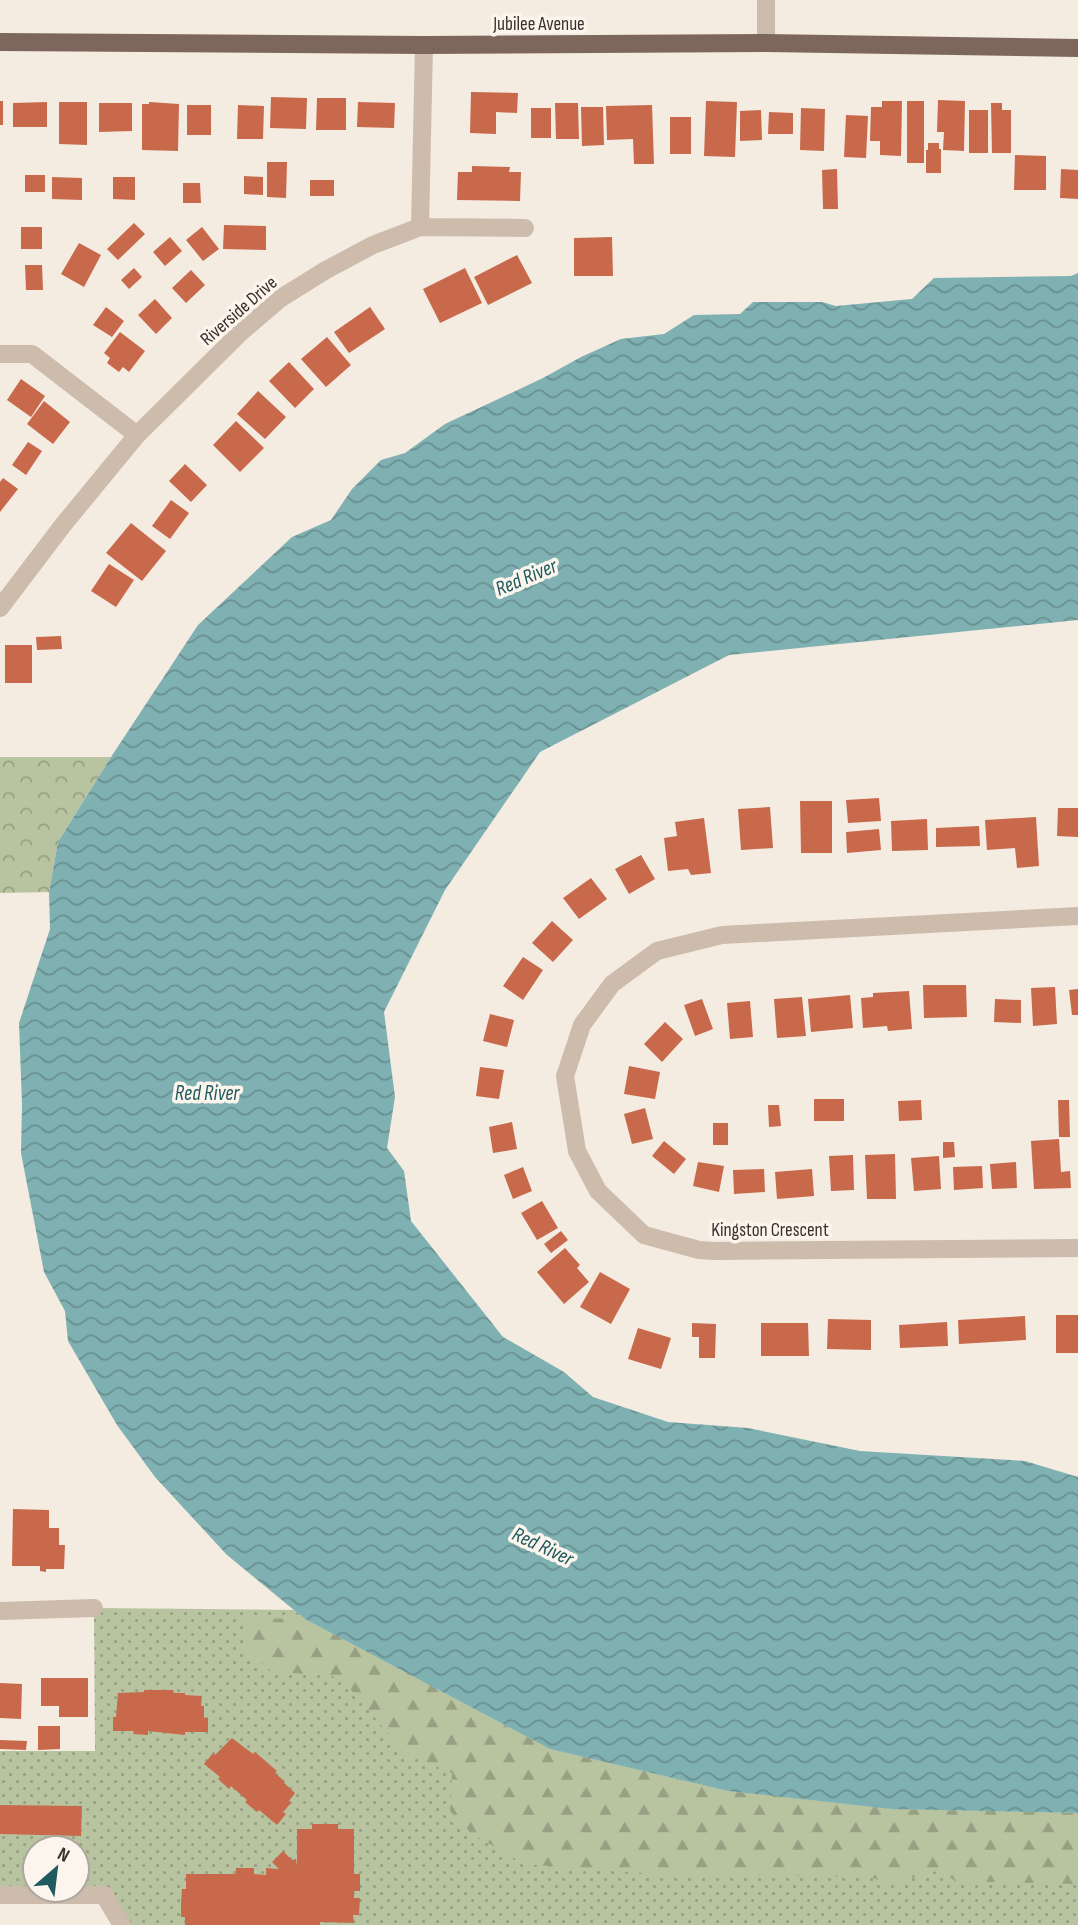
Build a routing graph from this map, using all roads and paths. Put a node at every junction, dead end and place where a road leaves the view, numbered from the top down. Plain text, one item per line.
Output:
1 (766, 0) edge
2 (0, 42) edge
3 (766, 43) junction
4 (424, 45) junction
5 (1078, 48) edge
6 (420, 228) junction
7 (525, 228) dead end
8 (0, 354) edge
9 (137, 435) junction
10 (0, 608) edge
11 (1078, 916) edge
12 (1078, 1248) edge
13 (94, 1608) dead end
14 (0, 1611) edge
15 (0, 1895) edge
16 (122, 1925) edge

1 - 3 street
2 - 4 main road, Jubilee Avenue
3 - 4 main road, Jubilee Avenue
3 - 5 main road, Jubilee Avenue
4 - 6 street
6 - 7 street, Riverside Drive
6 - 9 street, Riverside Drive
8 - 9 street
9 - 10 street, Riverside Drive
11 - 12 street, Kingston Crescent
13 - 14 street
15 - 16 street

